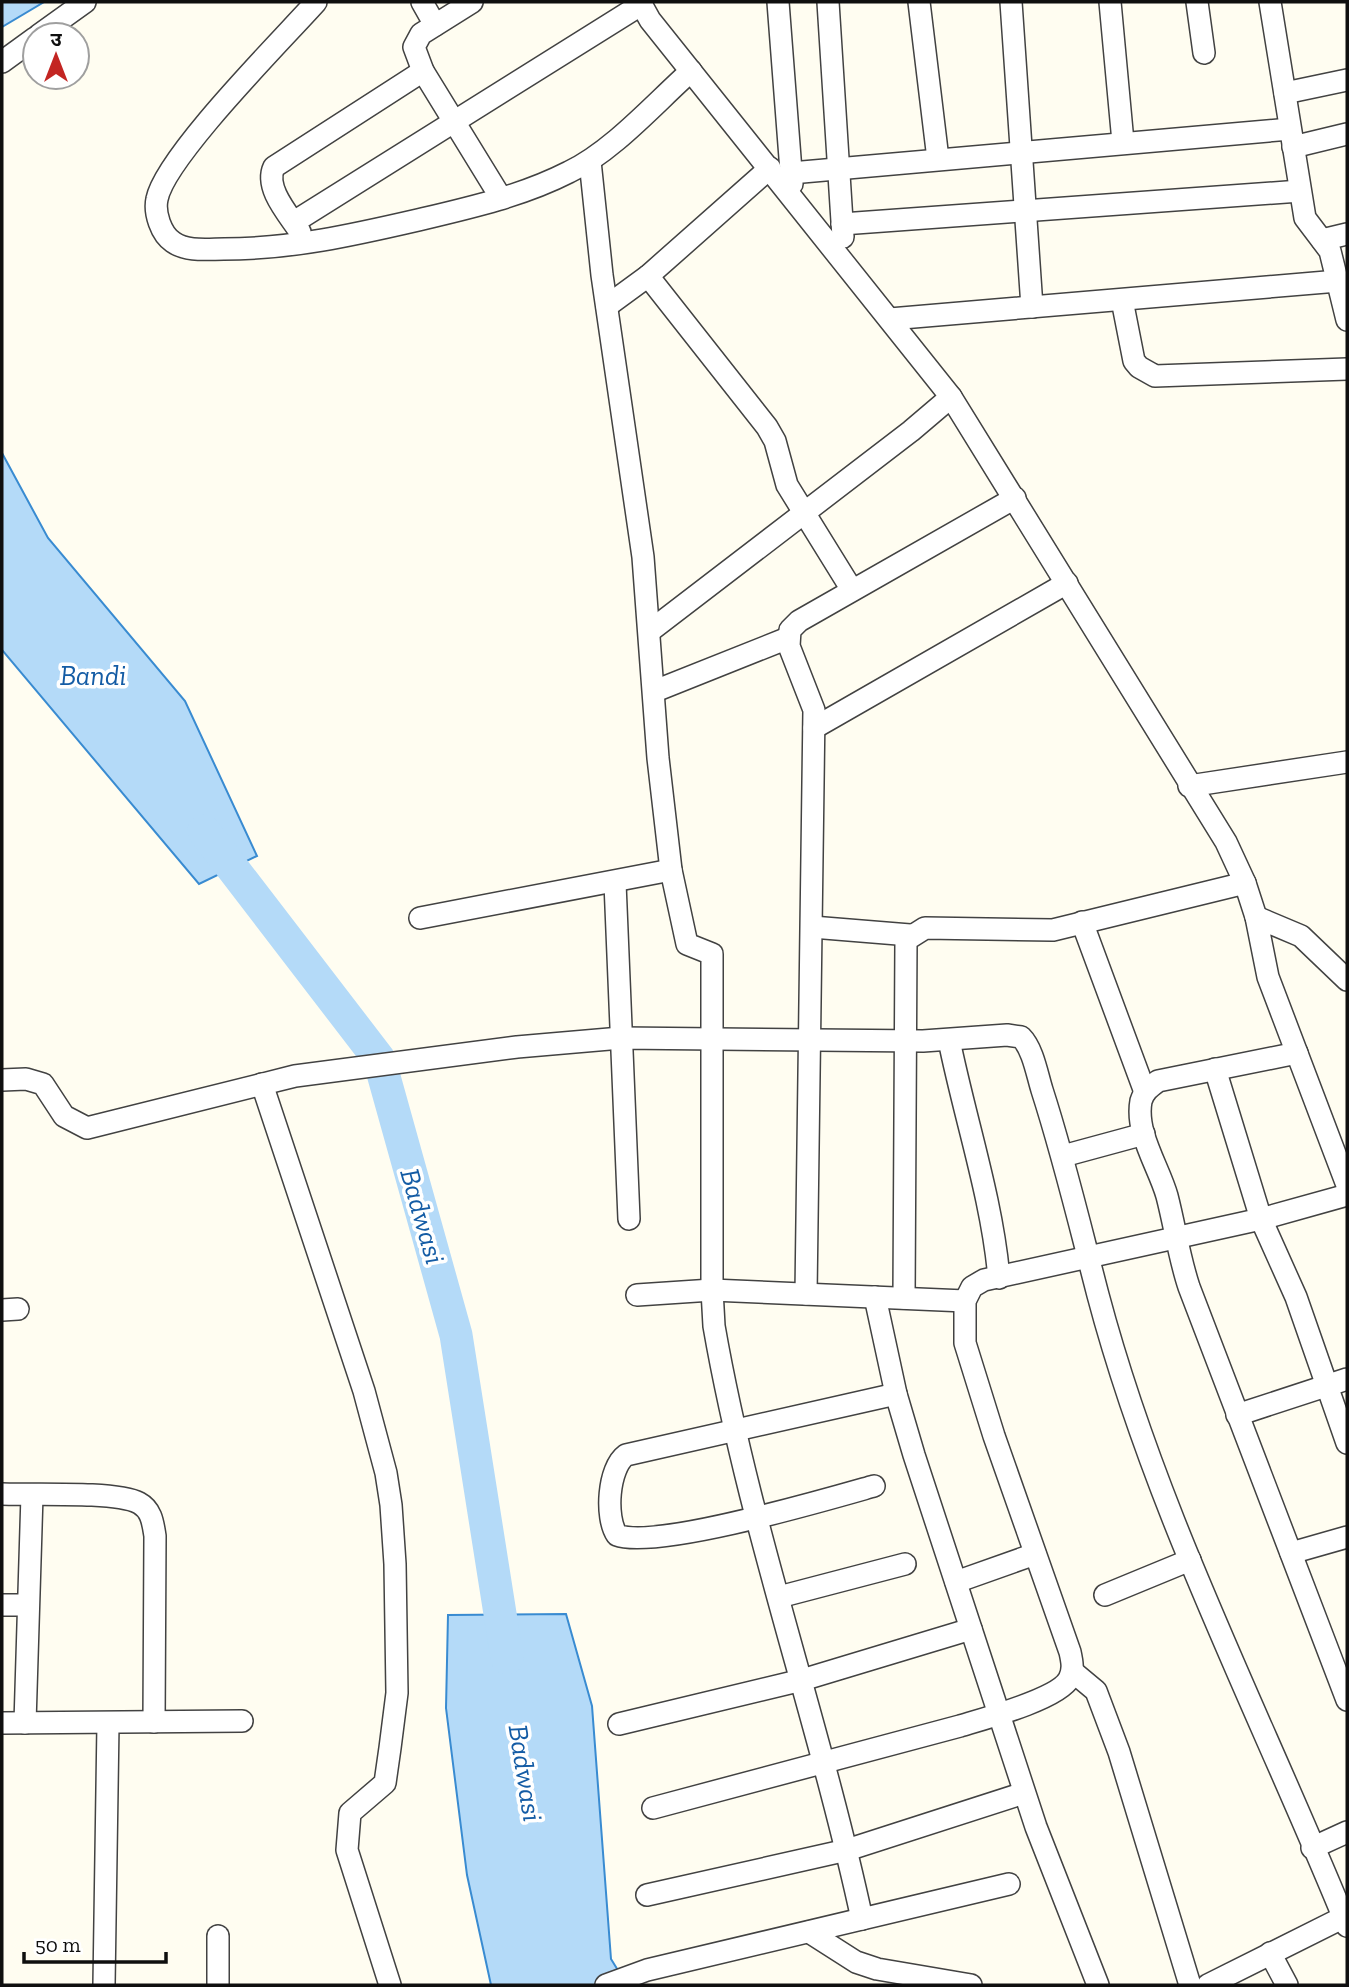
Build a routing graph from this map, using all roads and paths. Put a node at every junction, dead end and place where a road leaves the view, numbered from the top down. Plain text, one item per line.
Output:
1 (85, 2) edge
2 (316, 2) edge
3 (422, 2) edge
4 (472, 2) edge
5 (778, 2) edge
6 (828, 2) edge
7 (919, 2) edge
8 (1011, 2) edge
9 (1110, 2) edge
10 (1197, 2) edge
11 (1270, 2) edge
12 (641, 3) edge
13 (58, 21) edge
14 (435, 25) junction
15 (21, 48) edge
16 (1204, 53) dead end
17 (2, 62) edge
18 (423, 71) junction
19 (691, 71) junction
20 (1347, 80) edge
21 (1285, 93) junction
22 (455, 121) junction
23 (1347, 134) edge
24 (1292, 138) junction
25 (1124, 142) junction
26 (1021, 150) junction
27 (937, 159) junction
28 (590, 161) junction
29 (769, 168) junction
30 (838, 169) junction
31 (791, 173) junction
32 (1300, 191) junction
33 (793, 197) junction
34 (501, 198) junction
35 (1027, 212) junction
36 (294, 222) junction
37 (842, 224) junction
38 (1347, 234) edge
39 (1322, 240) junction
40 (306, 243) junction
41 (844, 260) junction
42 (648, 275) junction
43 (1338, 281) junction
44 (1122, 300) junction
45 (607, 306) junction
46 (1032, 307) junction
47 (890, 319) junction
48 (1347, 319) edge
49 (1347, 369) edge
50 (951, 397) junction
51 (1015, 498) junction
52 (804, 514) junction
53 (1067, 583) junction
54 (852, 590) junction
55 (650, 631) junction
56 (788, 638) junction
57 (655, 691) junction
58 (814, 728) junction
59 (1347, 762) edge
60 (1189, 786) junction
61 (671, 870) junction
62 (615, 883) junction
63 (1245, 883) junction
64 (420, 918) dead end
65 (1256, 918) junction
66 (1083, 922) junction
67 (812, 927) junction
68 (910, 935) junction
69 (1347, 980) edge
70 (621, 1038) junction
71 (712, 1040) junction
72 (949, 1040) junction
73 (810, 1041) junction
74 (906, 1041) junction
75 (1297, 1053) junction
76 (1215, 1069) junction
77 (2, 1080) edge
78 (262, 1084) junction
79 (1145, 1092) junction
80 (1144, 1134) junction
81 (1063, 1156) junction
82 (1347, 1185) edge
83 (1347, 1195) edge
84 (629, 1219) dead end
85 (1261, 1219) junction
86 (1175, 1238) junction
87 (1088, 1258) junction
88 (999, 1278) junction
89 (712, 1290) junction
90 (806, 1294) junction
91 (637, 1295) dead end
92 (875, 1297) junction
93 (904, 1298) junction
94 (965, 1301) junction
95 (1338, 1383) edge
96 (896, 1394) junction
97 (1237, 1415) junction
98 (737, 1429) junction
99 (1347, 1443) edge
100 (874, 1486) dead end
101 (2, 1494) edge
102 (32, 1495) junction
103 (758, 1518) junction
104 (1347, 1537) edge
105 (1291, 1553) junction
106 (1035, 1554) junction
107 (1190, 1560) junction
108 (905, 1564) dead end
109 (956, 1582) junction
110 (1105, 1595) dead end
111 (779, 1597) junction
112 (2, 1605) edge
113 (28, 1605) junction
114 (971, 1629) junction
115 (1072, 1671) junction
116 (802, 1680) junction
117 (1347, 1695) edge
118 (999, 1714) junction
119 (242, 1721) dead end
120 (154, 1722) junction
121 (2, 1723) edge
122 (25, 1723) junction
123 (108, 1724) junction
124 (619, 1724) dead end
125 (824, 1761) junction
126 (1024, 1793) junction
127 (653, 1808) dead end
128 (1347, 1832) edge
129 (1312, 1848) junction
130 (847, 1850) junction
131 (1009, 1884) dead end
132 (647, 1895) dead end
133 (862, 1919) junction
134 (1345, 1922) edge
135 (809, 1932) junction
136 (218, 1936) dead end
137 (1270, 1953) junction
138 (104, 1985) edge
139 (218, 1985) edge
140 (390, 1985) edge
141 (606, 1985) edge
142 (971, 1985) edge
143 (1098, 1985) edge
144 (1190, 1985) edge
145 (1208, 1985) edge
146 (1287, 1985) edge

1 - 13 street
2 - 40 street
3 - 14 street
4 - 14 street
5 - 31 street
6 - 30 street
7 - 27 street
8 - 26 street
9 - 25 street
10 - 16 street
11 - 21 street
12 - 19 street
12 - 22 street
14 - 18 street
15 - 17 street
18 - 22 street
18 - 36 street
19 - 28 street
19 - 29 street
20 - 21 street
21 - 24 street
22 - 34 street
22 - 36 street
23 - 24 street
24 - 25 street
24 - 32 street
25 - 26 street
26 - 27 street
26 - 35 street
27 - 30 street
28 - 34 street
28 - 45 street
29 - 33 street
29 - 42 street
30 - 31 street
30 - 37 street
31 - 33 street
32 - 35 street
32 - 39 street
33 - 41 street
34 - 40 street
35 - 37 street
35 - 46 street
36 - 40 street
37 - 41 street
38 - 39 street
39 - 43 street
41 - 47 street
42 - 45 street
42 - 52 street
43 - 44 street
43 - 48 street
44 - 46 street
44 - 49 street
45 - 55 street
46 - 47 street
47 - 50 street
50 - 51 street
50 - 52 street
51 - 53 street
51 - 54 street
52 - 54 street
52 - 55 street
53 - 58 street
53 - 60 street
54 - 56 street
55 - 57 street
56 - 57 street
56 - 58 street
57 - 61 street
58 - 67 street
59 - 60 street
60 - 63 street
61 - 62 street
61 - 71 street
62 - 64 street
62 - 70 street
63 - 65 street
63 - 66 street
65 - 69 street
65 - 75 street
66 - 68 street
66 - 79 street
67 - 68 street
67 - 73 street
68 - 74 street
70 - 71 street
70 - 78 street
70 - 84 street
71 - 73 street
71 - 89 street
72 - 74 street
72 - 81 street
72 - 88 street
73 - 74 street
73 - 90 street
74 - 93 street
75 - 76 street
75 - 82 street
76 - 79 street
76 - 85 street
77 - 78 street
78 - 140 street
79 - 80 street
80 - 81 street
80 - 86 street
81 - 87 street
83 - 85 street
85 - 86 street
85 - 95 street
86 - 87 street
86 - 97 street
87 - 88 street
87 - 107 street
88 - 94 street
89 - 90 street
89 - 91 street
89 - 98 street
90 - 92 street
92 - 93 street
92 - 96 street
93 - 94 street
94 - 106 street
95 - 97 street
95 - 99 street
96 - 98 street
96 - 109 street
97 - 105 street
98 - 103 street
98 - 103 street
100 - 103 street
101 - 102 street
102 - 113 street
102 - 120 street
103 - 111 street
104 - 105 street
105 - 117 street
106 - 109 street
106 - 115 street
107 - 110 street
107 - 129 street
108 - 111 street
109 - 114 street
111 - 116 street
112 - 113 street
113 - 122 street
114 - 116 street
114 - 118 street
115 - 118 street
115 - 144 street
116 - 124 street
116 - 125 street
118 - 125 street
118 - 126 street
119 - 120 street
120 - 123 street
121 - 122 street
122 - 123 street
123 - 138 street
125 - 127 street
125 - 130 street
126 - 130 street
126 - 143 street
128 - 129 street
129 - 134 street
130 - 132 street
130 - 133 street
131 - 133 street
133 - 135 street
134 - 137 street
135 - 141 street
135 - 142 street
136 - 139 street
137 - 145 street
137 - 146 street

